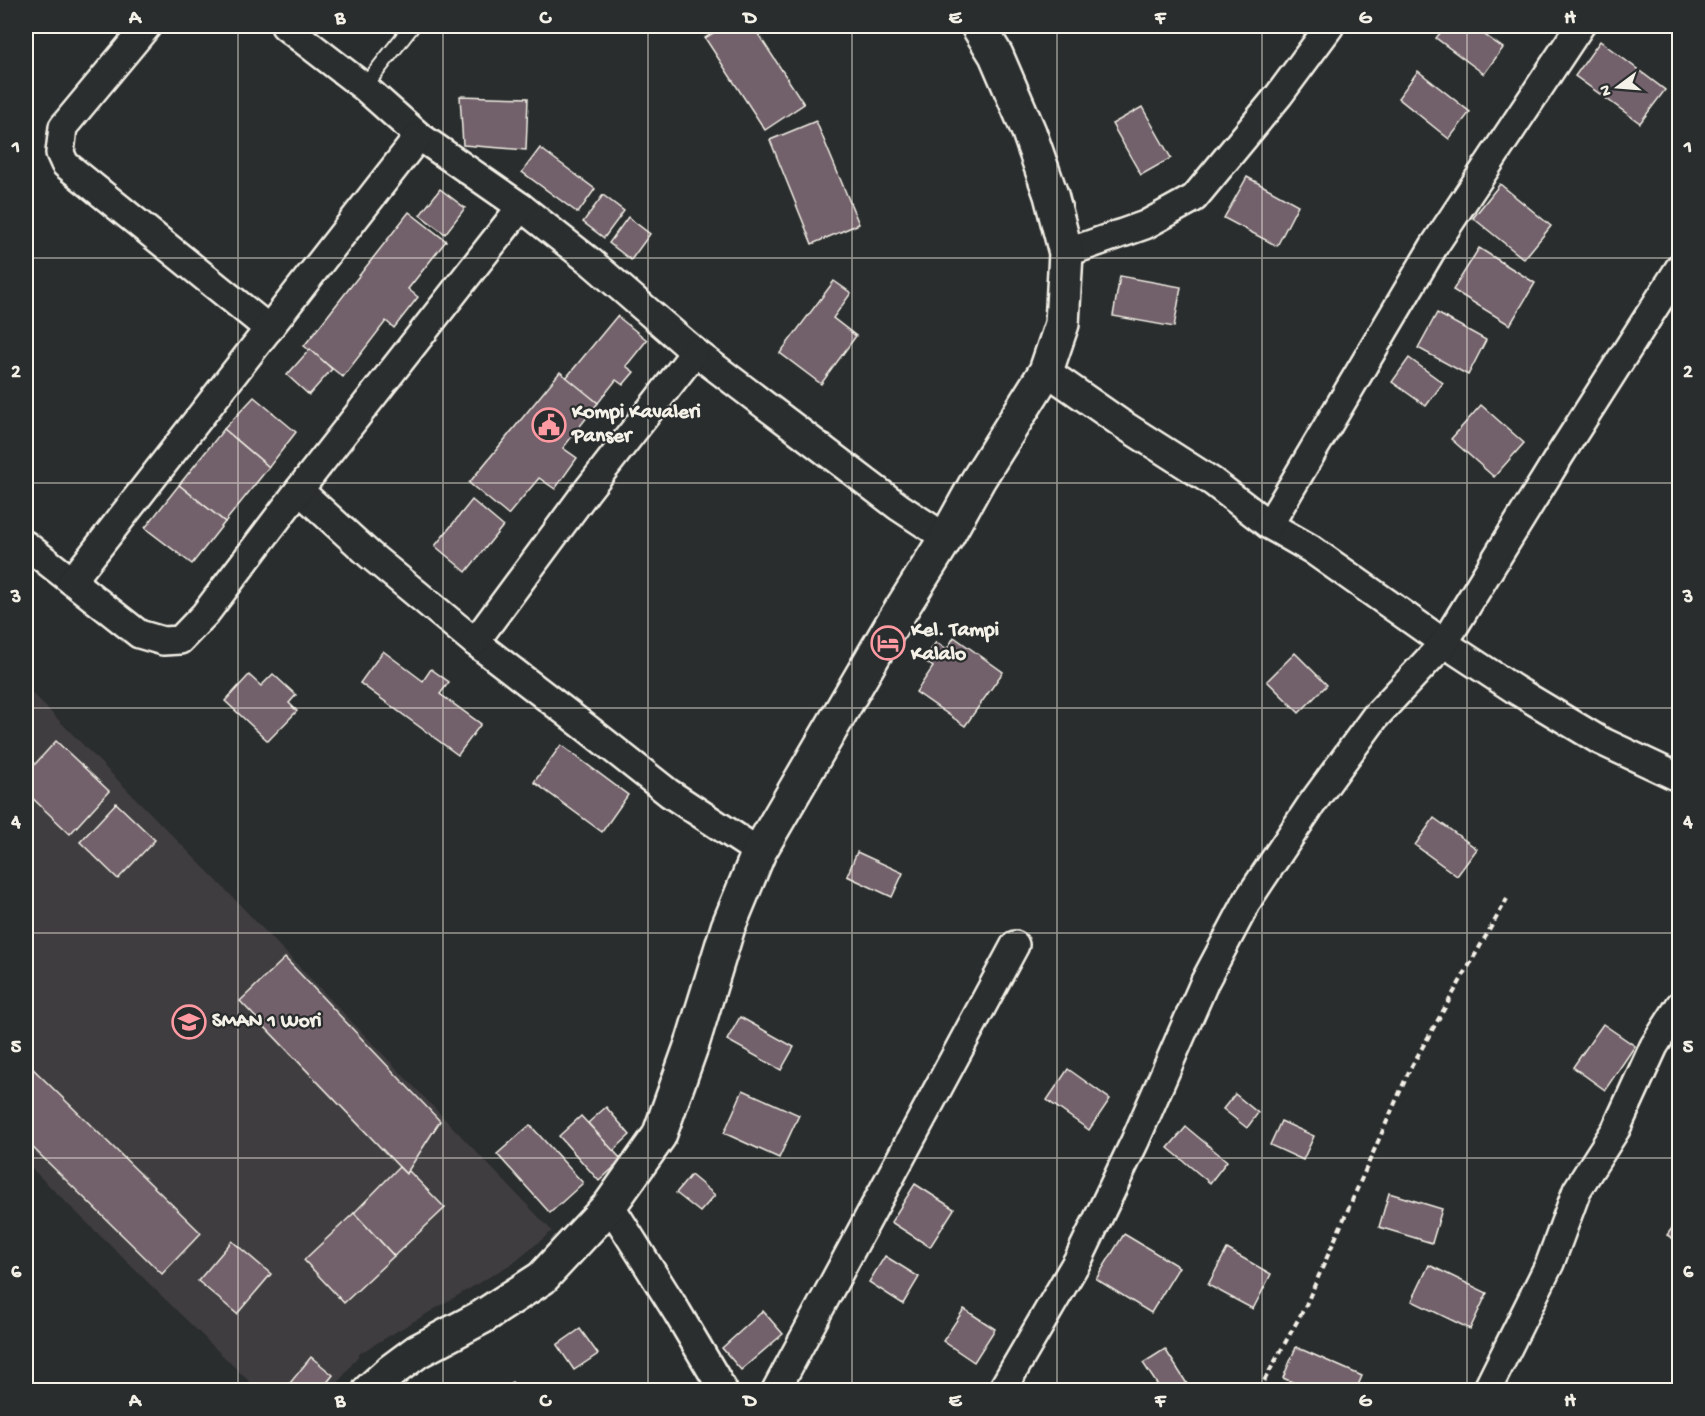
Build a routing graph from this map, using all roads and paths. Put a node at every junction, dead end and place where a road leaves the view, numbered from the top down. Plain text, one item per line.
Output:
1 (147, 26) edge
2 (285, 26) edge
3 (411, 26) edge
4 (978, 26) edge
5 (1330, 26) edge
6 (1580, 26) edge
7 (364, 87) junction
8 (419, 136) junction
9 (521, 207) junction
10 (1066, 253) junction
11 (1680, 267) edge
12 (269, 329) junction
13 (695, 352) junction
14 (1046, 371) junction
15 (299, 490) junction
16 (1269, 525) junction
17 (946, 538) junction
18 (26, 545) edge
19 (72, 581) junction
20 (475, 642) junction
21 (1444, 643) junction
22 (1680, 778) edge
23 (759, 852) junction
24 (1507, 899) dead end
25 (1016, 945) dead end
26 (1680, 1005) edge
27 (610, 1205) junction
28 (370, 1390) edge
29 (723, 1390) edge
30 (776, 1390) edge
31 (1002, 1390) edge
32 (1259, 1390) edge
33 (1487, 1390) edge

1 - 12 street
2 - 7 street
3 - 7 lane
4 - 10 highway
5 - 10 street
6 - 16 street
7 - 8 street
8 - 9 street
8 - 12 street
9 - 13 street
9 - 15 street
10 - 14 highway
11 - 21 street
12 - 19 street
13 - 17 street
13 - 20 street
14 - 16 street
14 - 17 highway
15 - 19 street
15 - 20 street
16 - 21 street
17 - 23 highway
18 - 19 street
20 - 23 street
21 - 22 street
21 - 31 street
23 - 27 highway
24 - 32 path
25 - 30 street
26 - 33 street
27 - 28 highway
27 - 29 street

